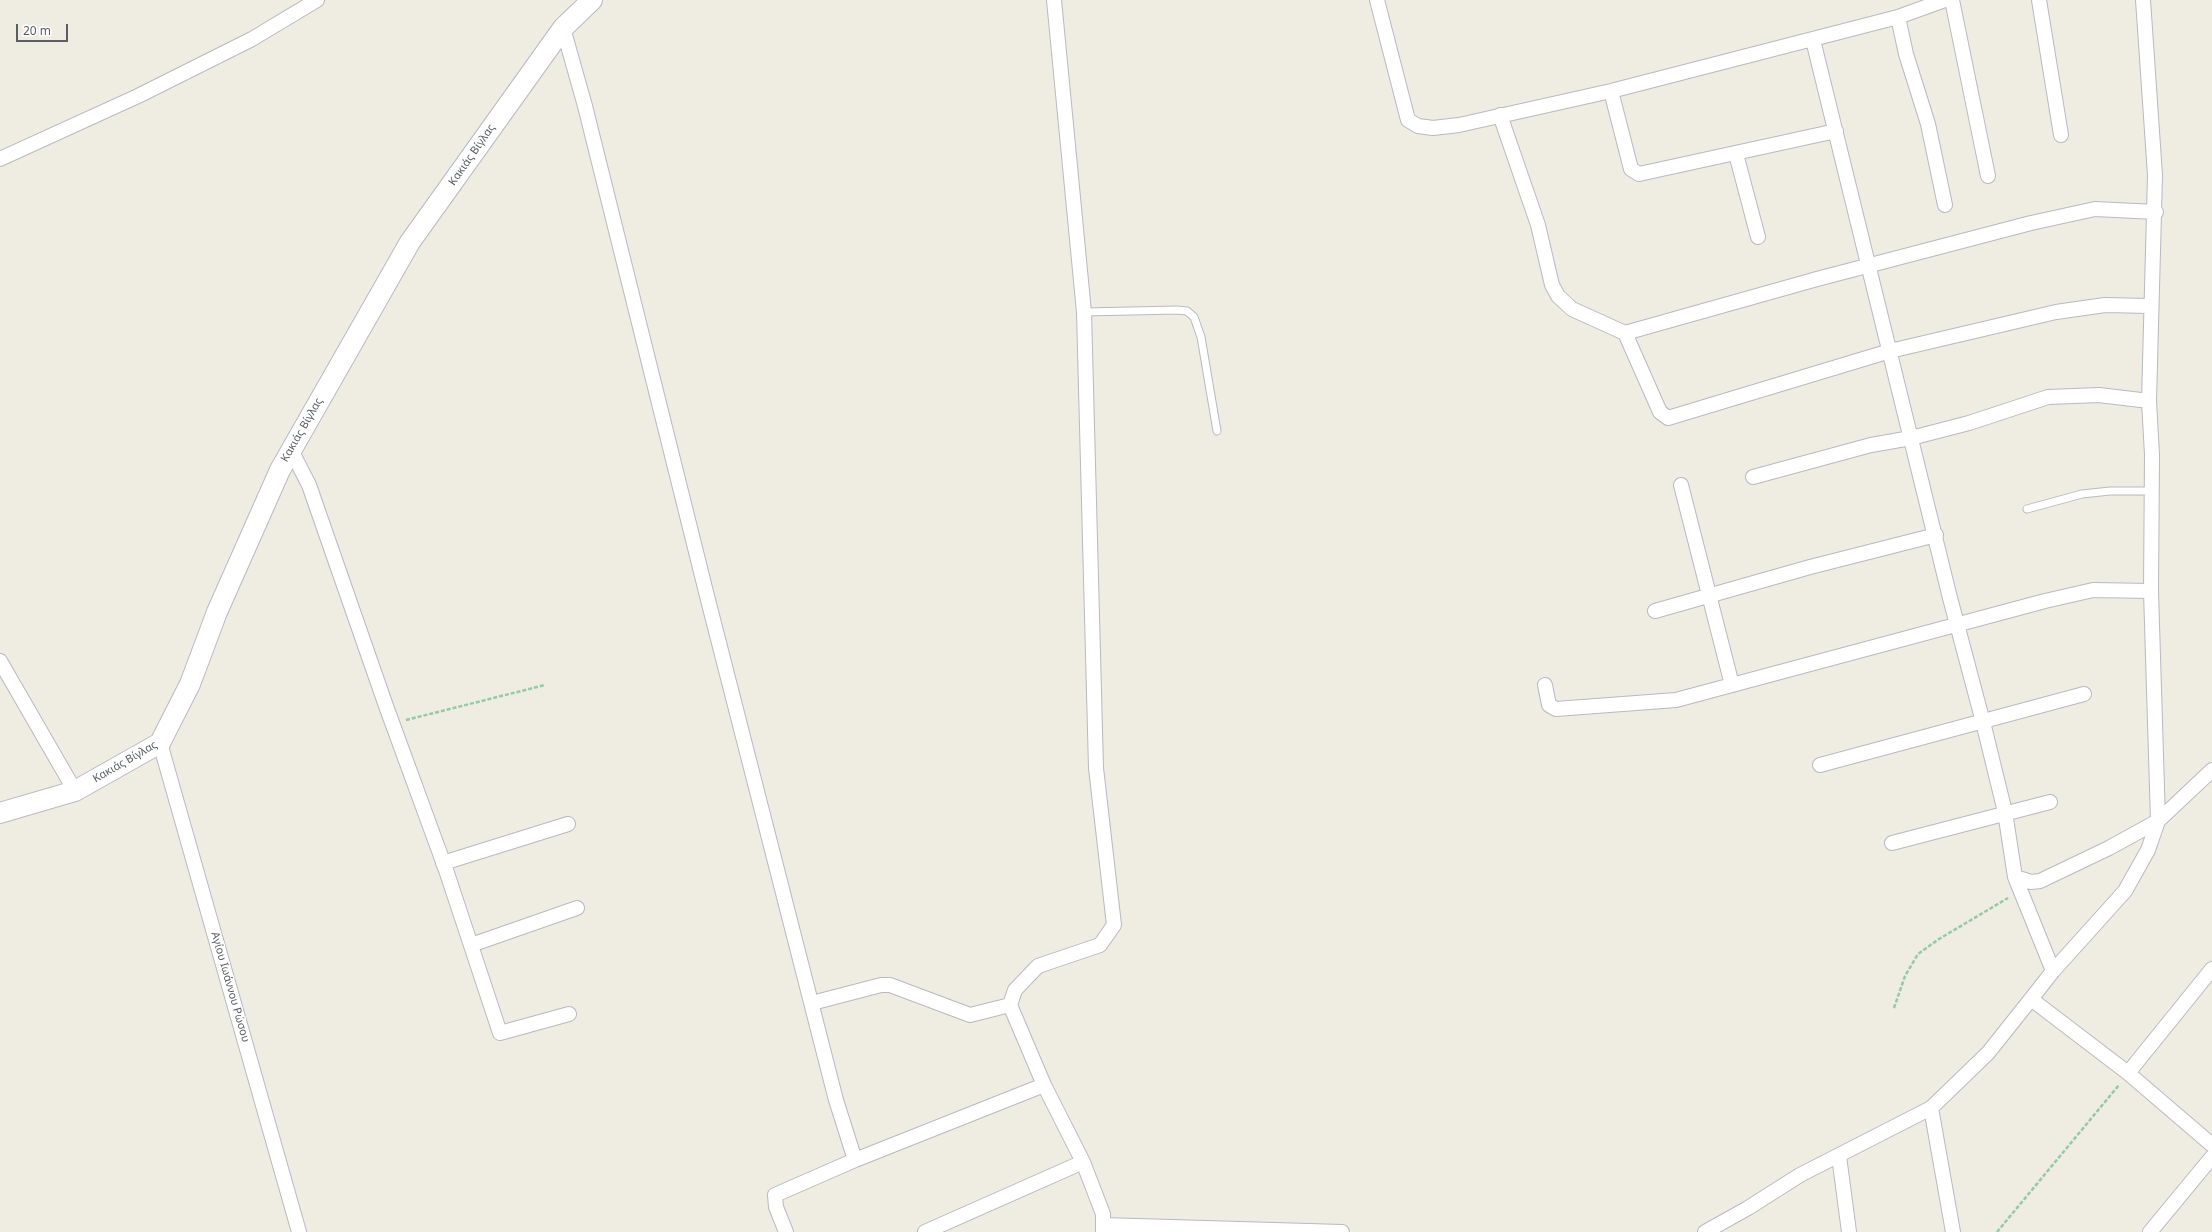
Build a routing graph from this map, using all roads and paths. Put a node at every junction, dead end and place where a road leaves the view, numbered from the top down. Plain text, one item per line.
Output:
1 (317, 0) edge
2 (592, 0) edge
3 (1054, 0) edge
4 (1377, 0) edge
5 (1944, 0) edge
6 (1952, 0) edge
7 (2039, 0) edge
8 (2143, 0) edge
9 (1898, 17) junction
10 (563, 28) junction
11 (1813, 40) junction
12 (1611, 91) junction
13 (1500, 115) junction
14 (1836, 131) junction
15 (2061, 135) dead end
16 (1736, 154) junction
17 (0, 159) edge
18 (1988, 176) dead end
19 (1945, 205) dead end
20 (2156, 212) junction
21 (1758, 237) dead end
22 (1870, 267) junction
23 (2150, 306) junction
24 (1084, 312) junction
25 (1625, 333) junction
26 (1890, 351) junction
27 (2149, 401) junction
28 (1217, 431) dead end
29 (1911, 438) junction
30 (291, 450) junction
31 (1753, 478) dead end
32 (1681, 485) dead end
33 (2152, 491) junction
34 (2027, 508) dead end
35 (1936, 535) junction
36 (2151, 591) junction
37 (1709, 596) junction
38 (1655, 611) dead end
39 (1958, 625) junction
40 (0, 661) edge
41 (546, 685) dead end
42 (1545, 685) dead end
43 (1732, 685) junction
44 (2084, 694) dead end
45 (1983, 722) junction
46 (392, 724) junction
47 (160, 743) junction
48 (1820, 765) dead end
49 (2212, 770) edge
50 (75, 791) junction
51 (2050, 802) dead end
52 (2005, 812) junction
53 (0, 813) edge
54 (2158, 821) junction
55 (568, 824) dead end
56 (1892, 843) dead end
57 (444, 863) junction
58 (2015, 877) junction
59 (2021, 892) junction
60 (577, 908) dead end
61 (471, 945) junction
62 (2212, 969) edge
63 (2053, 971) junction
64 (2031, 999) junction
65 (812, 1003) junction
66 (1010, 1005) junction
67 (1894, 1008) dead end
68 (569, 1014) dead end
69 (2128, 1073) junction
70 (1044, 1085) junction
71 (1930, 1108) junction
72 (2212, 1145) edge
73 (1839, 1156) junction
74 (2212, 1157) edge
75 (855, 1160) junction
76 (1083, 1162) junction
77 (1103, 1229) edge
78 (299, 1232) edge
79 (786, 1232) edge
80 (925, 1232) edge
81 (1335, 1232) edge
82 (1705, 1232) edge
83 (1849, 1232) edge
84 (1953, 1232) edge
85 (1997, 1232) edge
86 (2150, 1232) edge

1 - 17 street
2 - 10 street, Κακιάς Βίγλας
3 - 24 street
4 - 13 street
5 - 9 street
6 - 18 street
7 - 15 street
8 - 20 street
9 - 11 street
9 - 19 street
10 - 30 street, Κακιάς Βίγλας
10 - 65 street
11 - 12 street
11 - 14 street
12 - 13 street
12 - 16 street
13 - 25 street
14 - 16 street
14 - 22 street
16 - 21 street
20 - 22 street
20 - 23 street
22 - 25 street
22 - 26 street
23 - 26 street
23 - 27 street
24 - 28 lane
24 - 66 street
25 - 26 street
26 - 29 street
27 - 29 street
27 - 33 street
29 - 31 street
29 - 35 street
30 - 46 street
30 - 47 street, Κακιάς Βίγλας
32 - 37 street
33 - 34 lane
33 - 36 street
35 - 37 street
35 - 39 street
36 - 39 street
36 - 54 street
37 - 38 street
37 - 43 street
39 - 43 street
39 - 45 street
40 - 50 street
41 - 46 path
42 - 43 street
44 - 45 street
45 - 48 street
45 - 52 street
46 - 57 street
47 - 50 street, Κακιάς Βίγλας
47 - 78 street, Αγίου Ιωάννου Ρώσου
49 - 54 street
50 - 53 street, Κακιάς Βίγλας
51 - 52 street
52 - 56 street
52 - 58 street
54 - 58 street
54 - 63 street
55 - 57 street
57 - 61 street
58 - 59 street
59 - 63 street
59 - 67 path
60 - 61 street
61 - 68 street
62 - 69 street
63 - 64 street
64 - 69 street
64 - 71 street
65 - 66 street
65 - 75 street
66 - 70 street
69 - 72 street
69 - 85 path
70 - 75 street
70 - 76 street
71 - 73 street
71 - 84 street
73 - 82 street
73 - 83 street
74 - 86 street
75 - 79 street
76 - 77 street
76 - 80 street
77 - 81 street

